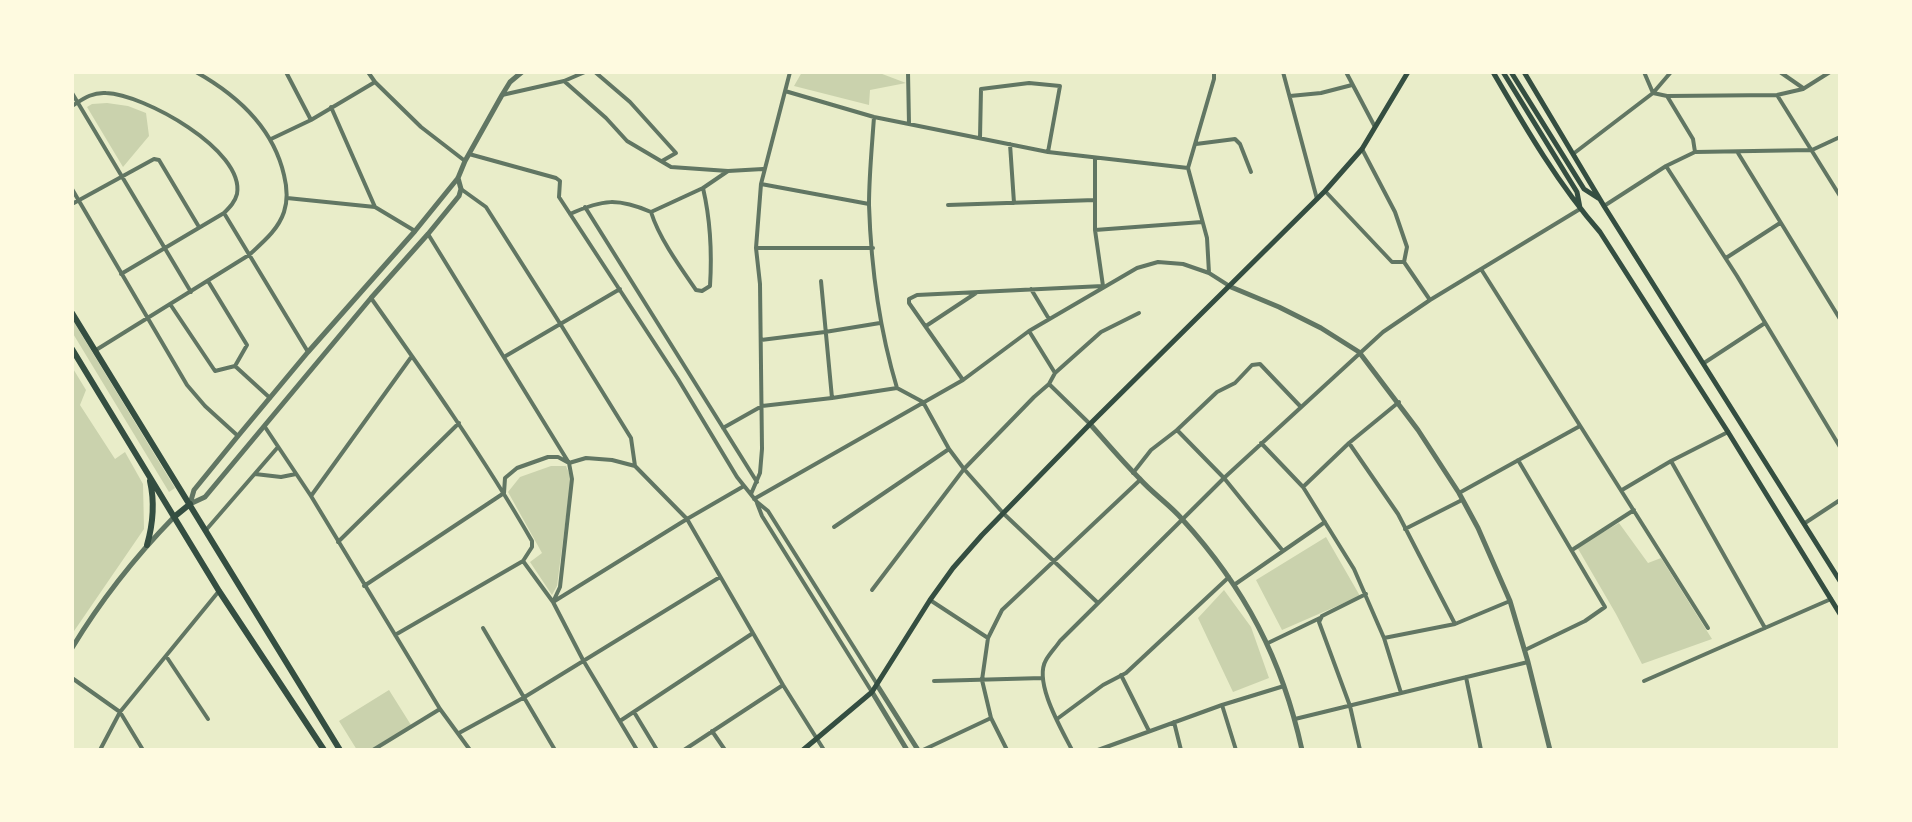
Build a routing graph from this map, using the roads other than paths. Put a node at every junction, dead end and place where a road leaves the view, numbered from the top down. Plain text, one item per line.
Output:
1 (196, 72) edge
2 (286, 72) edge
3 (368, 72) edge
4 (522, 72) edge
5 (585, 72) edge
6 (595, 72) edge
7 (790, 72) edge
8 (908, 72) edge
9 (1214, 72) edge
10 (1283, 72) edge
11 (1346, 72) edge
12 (1408, 72) edge
13 (1493, 72) edge
14 (1503, 72) edge
15 (1512, 72) edge
16 (1524, 72) edge
17 (1644, 72) edge
18 (1671, 72) edge
19 (1780, 72) edge
20 (1830, 72) edge
21 (564, 81) junction
22 (375, 82) junction
23 (1352, 85) junction
24 (1803, 89) junction
25 (785, 91) junction
26 (72, 93) edge
27 (1653, 93) junction
28 (502, 95) junction
29 (1778, 95) junction
30 (1290, 96) junction
31 (1667, 96) junction
32 (78, 102) junction
33 (72, 106) edge
34 (331, 107) junction
35 (874, 117) junction
36 (311, 120) junction
37 (909, 124) junction
38 (1376, 127) junction
39 (1840, 137) edge
40 (980, 138) junction
41 (271, 139) junction
42 (1010, 144) junction
43 (1196, 144) junction
44 (1362, 149) junction
45 (1812, 150) junction
46 (1048, 152) junction
47 (1695, 152) junction
48 (1737, 153) junction
49 (468, 154) junction
50 (1574, 154) junction
51 (1095, 158) junction
52 (465, 161) junction
53 (662, 161) junction
54 (1666, 166) junction
55 (1188, 168) junction
56 (763, 170) junction
57 (728, 171) junction
58 (1251, 172) dead end
59 (121, 175) junction
60 (458, 178) junction
61 (761, 184) junction
62 (703, 188) junction
63 (72, 189) edge
64 (461, 189) junction
65 (1325, 191) junction
66 (1840, 196) edge
67 (286, 198) junction
68 (1600, 199) junction
69 (79, 200) junction
70 (1095, 200) junction
71 (1317, 200) junction
72 (1014, 203) junction
73 (72, 204) edge
74 (869, 204) junction
75 (948, 205) dead end
76 (1604, 206) junction
77 (375, 207) junction
78 (585, 207) junction
79 (1580, 210) junction
80 (224, 213) junction
81 (651, 213) junction
82 (570, 214) junction
83 (1202, 222) junction
84 (1780, 223) junction
85 (199, 227) junction
86 (1095, 230) junction
87 (415, 231) junction
88 (428, 234) junction
89 (164, 248) junction
90 (756, 248) junction
91 (873, 248) junction
92 (249, 255) junction
93 (1726, 258) junction
94 (1404, 262) junction
95 (1481, 269) junction
96 (1209, 273) junction
97 (121, 274) junction
98 (208, 281) junction
99 (821, 281) dead end
100 (1102, 286) junction
101 (1231, 286) junction
102 (620, 289) junction
103 (1031, 290) junction
104 (191, 292) junction
105 (977, 292) junction
106 (371, 298) junction
107 (1430, 300) junction
108 (170, 304) junction
109 (1139, 313) dead end
110 (72, 314) edge
111 (147, 318) junction
112 (1049, 319) junction
113 (1840, 319) edge
114 (880, 323) junction
115 (1765, 323) junction
116 (561, 325) junction
117 (926, 326) junction
118 (1029, 331) junction
119 (825, 332) junction
120 (761, 340) junction
121 (72, 349) edge
122 (95, 350) junction
123 (308, 352) junction
124 (1359, 352) junction
125 (412, 356) junction
126 (504, 357) junction
127 (1704, 363) junction
128 (235, 366) junction
129 (1055, 372) junction
130 (963, 380) junction
131 (1049, 384) junction
132 (897, 388) junction
133 (270, 398) junction
134 (832, 398) junction
135 (923, 402) junction
136 (1399, 402) junction
137 (762, 406) junction
138 (1300, 406) junction
139 (459, 423) junction
140 (1090, 424) junction
141 (1580, 426) junction
142 (265, 427) junction
143 (723, 428) junction
144 (1177, 430) junction
145 (1728, 432) junction
146 (237, 436) junction
147 (1261, 443) junction
148 (1349, 443) junction
149 (278, 446) junction
150 (1840, 447) edge
151 (949, 449) junction
152 (1518, 460) junction
153 (1671, 461) junction
154 (569, 463) junction
155 (635, 466) junction
156 (964, 469) junction
157 (147, 472) junction
158 (1133, 472) junction
159 (255, 474) junction
160 (296, 474) junction
161 (1224, 478) junction
162 (1140, 480) junction
163 (757, 483) junction
164 (744, 486) junction
165 (1303, 487) junction
166 (1622, 490) junction
167 (504, 493) junction
168 (1459, 493) junction
169 (751, 494) junction
170 (311, 496) junction
171 (756, 500) junction
172 (1462, 500) junction
173 (1840, 500) edge
174 (190, 504) junction
175 (1634, 510) junction
176 (1004, 514) junction
177 (174, 517) junction
178 (1182, 518) junction
179 (687, 519) junction
180 (1325, 522) junction
181 (1805, 523) junction
182 (834, 527) dead end
183 (1405, 529) junction
184 (206, 530) junction
185 (338, 542) junction
186 (147, 545) junction
187 (1572, 550) junction
188 (1283, 552) junction
189 (523, 561) junction
190 (1053, 562) junction
191 (720, 577) junction
192 (1229, 577) junction
193 (1840, 581) edge
194 (1234, 585) junction
195 (364, 586) junction
196 (872, 590) dead end
197 (219, 591) junction
198 (1366, 594) junction
199 (1831, 599) junction
200 (930, 600) junction
201 (1510, 601) junction
202 (553, 602) junction
203 (1098, 603) junction
204 (1840, 614) edge
205 (1320, 618) junction
206 (1455, 624) junction
207 (483, 628) dead end
208 (1708, 628) dead end
209 (1764, 628) junction
210 (753, 633) junction
211 (395, 635) junction
212 (988, 638) junction
213 (1384, 638) junction
214 (1268, 642) junction
215 (72, 648) edge
216 (1525, 650) junction
217 (166, 656) junction
218 (583, 660) junction
219 (1528, 662) junction
220 (1121, 675) junction
221 (1466, 677) junction
222 (72, 678) edge
223 (1043, 678) junction
224 (982, 680) junction
225 (933, 681) dead end
226 (1644, 681) dead end
227 (783, 685) junction
228 (877, 685) junction
229 (1284, 686) junction
230 (872, 692) junction
231 (1401, 693) junction
232 (523, 698) junction
233 (1222, 705) junction
234 (1350, 706) junction
235 (440, 709) junction
236 (120, 712) junction
237 (634, 712) junction
238 (991, 718) junction
239 (208, 719) dead end
240 (1057, 719) junction
241 (1295, 719) junction
242 (620, 721) junction
243 (1174, 722) junction
244 (712, 731) junction
245 (1149, 731) junction
246 (459, 733) junction
247 (816, 738) junction
248 (100, 750) edge
249 (143, 750) edge
250 (324, 750) edge
251 (340, 750) edge
252 (373, 750) edge
253 (470, 750) edge
254 (555, 750) edge
255 (637, 750) edge
256 (657, 750) edge
257 (684, 750) edge
258 (725, 750) edge
259 (803, 750) edge
260 (824, 750) edge
261 (907, 750) edge
262 (920, 750) edge
263 (1007, 750) edge
264 (1072, 750) edge
265 (1098, 750) edge
266 (1181, 750) edge
267 (1236, 750) edge
268 (1302, 750) edge
269 (1360, 750) edge
270 (1481, 750) edge
271 (1550, 750) edge

1 - 41 street
2 - 36 street
3 - 22 street
4 - 28 street
5 - 21 street
6 - 53 street
7 - 25 street
8 - 37 street
9 - 43 street
10 - 30 street
11 - 23 street
12 - 38 main road
13 - 79 main road
14 - 79 main road
15 - 68 main road
16 - 50 main road
17 - 27 street
18 - 27 street
19 - 24 street
20 - 24 street
21 - 28 street
21 - 53 street
22 - 34 street
22 - 52 street
23 - 30 street
23 - 38 street
24 - 29 street
25 - 35 street
25 - 56 street
26 - 32 street
27 - 31 street
27 - 50 street
28 - 49 street
29 - 31 street
29 - 45 street
30 - 71 street
31 - 47 street
32 - 33 street
32 - 59 street
32 - 80 street
34 - 36 street
34 - 77 street
35 - 37 street
35 - 74 street
36 - 41 street
37 - 40 street
38 - 44 main road
39 - 45 street
40 - 42 street
40 - 46 street
41 - 67 street
42 - 46 street
42 - 72 street
43 - 55 street
43 - 58 street
44 - 65 main road
44 - 94 street
45 - 48 street
45 - 66 street
46 - 51 street
47 - 48 street
47 - 54 street
48 - 84 street
49 - 52 street
49 - 82 street
50 - 68 main road
51 - 55 street
51 - 70 street
52 - 60 street
53 - 57 street
54 - 76 street
54 - 93 street
55 - 83 street
56 - 57 street
56 - 61 street
57 - 62 street
59 - 69 street
59 - 85 street
59 - 89 street
60 - 64 street
60 - 87 street
61 - 74 street
61 - 90 street
62 - 81 street
62 - 81 street
63 - 69 street
64 - 88 street
64 - 116 street
65 - 71 main road
65 - 94 street
67 - 77 street
67 - 92 street
68 - 76 main road
69 - 73 street
69 - 97 street
70 - 72 street
70 - 86 street
71 - 101 main road
72 - 75 street
74 - 91 street
76 - 127 main road
77 - 87 street
78 - 81 street
78 - 82 street
78 - 143 street
79 - 95 street
79 - 145 main road
80 - 85 street
80 - 92 street
82 - 102 street
83 - 86 street
83 - 96 street
84 - 93 street
84 - 113 street
85 - 89 street
86 - 100 street
87 - 123 street
88 - 106 street
88 - 126 street
89 - 97 street
89 - 104 street
90 - 91 street
90 - 120 street
91 - 114 street
92 - 98 street
92 - 123 street
93 - 115 street
94 - 107 street
95 - 107 street
95 - 141 street
96 - 100 street
96 - 101 street
97 - 111 street
98 - 104 street
98 - 128 street
99 - 119 street
100 - 103 street
100 - 112 street
101 - 124 street
101 - 140 main road
102 - 116 street
102 - 164 street
103 - 105 street
103 - 112 street
104 - 108 street
105 - 117 street
105 - 117 street
106 - 125 street
106 - 142 street
107 - 124 street
108 - 111 street
108 - 128 street
109 - 129 street
110 - 122 main road
111 - 122 street
111 - 146 street
112 - 118 street
114 - 119 street
114 - 132 street
115 - 127 street
115 - 150 street
116 - 126 street
116 - 155 street
117 - 130 street
118 - 129 street
118 - 130 street
119 - 120 street
119 - 134 street
120 - 137 street
121 - 157 main road
122 - 174 main road
123 - 133 street
124 - 136 street
124 - 138 street
125 - 139 street
125 - 170 street
126 - 154 street
127 - 181 main road
128 - 133 street
129 - 131 street
130 - 135 street
131 - 140 street
131 - 156 street
132 - 134 street
132 - 135 street
133 - 146 street
134 - 137 street
135 - 151 street
135 - 171 street
136 - 148 street
136 - 168 street
137 - 143 street
137 - 163 street
138 - 144 street
138 - 147 street
139 - 167 street
139 - 185 street
140 - 158 street
140 - 176 main road
141 - 152 street
141 - 166 street
142 - 149 street
142 - 174 street
143 - 163 street
144 - 158 street
144 - 161 street
145 - 153 street
145 - 199 main road
146 - 174 street
147 - 161 street
147 - 165 street
148 - 165 street
148 - 183 street
149 - 159 street
149 - 160 street
151 - 156 street
151 - 182 street
152 - 168 street
152 - 187 street
153 - 166 street
153 - 209 street
154 - 155 street
154 - 167 street
154 - 202 street
155 - 179 street
156 - 176 street
156 - 196 street
157 - 177 main road
157 - 186 main road
158 - 162 street
159 - 160 street
159 - 184 street
160 - 170 street
161 - 178 street
161 - 188 street
162 - 178 street
162 - 190 street
163 - 169 street
164 - 169 street
164 - 179 street
165 - 180 street
166 - 175 street
167 - 189 street
167 - 195 street
168 - 172 street
169 - 171 street
170 - 185 street
171 - 228 street
171 - 230 street
172 - 183 street
172 - 201 street
173 - 181 street
174 - 177 main road
174 - 184 main road
175 - 187 street
175 - 208 street
176 - 190 street
176 - 200 main road
177 - 186 street
177 - 197 main road
178 - 192 street
178 - 203 street
179 - 191 street
179 - 202 street
180 - 188 street
180 - 198 street
181 - 193 main road
183 - 206 street
184 - 251 main road
185 - 195 street
186 - 215 street
187 - 216 street
188 - 194 street
189 - 202 street
189 - 211 street
190 - 203 street
190 - 212 street
191 - 210 street
191 - 218 street
192 - 194 street
192 - 220 street
194 - 214 street
195 - 211 street
197 - 217 street
197 - 250 main road
198 - 205 street
198 - 213 street
199 - 204 main road
199 - 209 street
200 - 212 street
200 - 228 main road
201 - 206 street
201 - 216 street
202 - 218 street
203 - 223 street
205 - 214 street
205 - 234 street
206 - 213 street
207 - 232 street
209 - 226 street
210 - 227 street
210 - 237 street
211 - 235 street
212 - 224 street
213 - 231 street
214 - 229 street
216 - 219 street
217 - 236 street
217 - 239 street
218 - 232 street
218 - 242 street
219 - 221 street
219 - 271 street
220 - 240 street
220 - 245 street
221 - 231 street
221 - 270 street
222 - 236 street
223 - 224 street
223 - 240 street
224 - 225 street
224 - 238 street
227 - 244 street
227 - 247 street
228 - 230 main road
228 - 262 street
229 - 233 street
229 - 241 street
230 - 247 main road
230 - 261 street
231 - 234 street
232 - 246 street
232 - 254 street
233 - 243 street
233 - 267 street
234 - 241 street
234 - 269 street
235 - 246 street
235 - 252 street
236 - 248 street
236 - 249 street
237 - 242 street
237 - 256 street
238 - 262 street
238 - 263 street
240 - 264 street
241 - 268 street
242 - 255 street
243 - 245 street
243 - 266 street
244 - 257 street
244 - 258 street
245 - 265 street
246 - 253 street
247 - 259 main road
247 - 260 street

